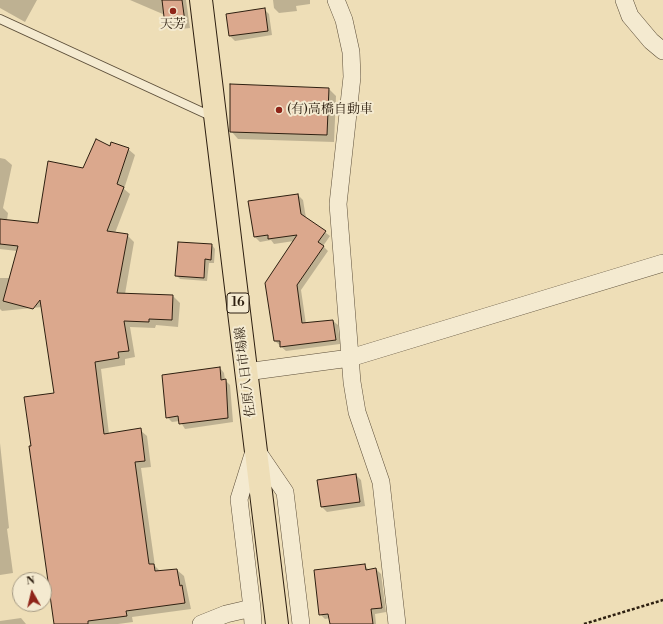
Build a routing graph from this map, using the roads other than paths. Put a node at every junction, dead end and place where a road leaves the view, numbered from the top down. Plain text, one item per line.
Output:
1 (201, 0) edge
2 (336, 0) edge
3 (624, 0) edge
4 (0, 19) edge
5 (663, 51) edge
6 (216, 119) junction
7 (663, 263) edge
8 (350, 358) junction
9 (246, 372) junction
10 (256, 448) junction
11 (276, 615) edge
12 (252, 616) edge
13 (201, 624) edge
14 (301, 624) edge
15 (397, 624) edge

1 - 6 main road, 佐原八日市場線 / 16
2 - 8 street
3 - 5 street
4 - 6 lane
6 - 9 main road, 佐原八日市場線 / 16
7 - 8 street
8 - 9 street
8 - 15 street
9 - 10 main road, 佐原八日市場線 / 16
10 - 11 main road, 佐原八日市場線 / 16
10 - 12 street
10 - 14 street
12 - 13 street

